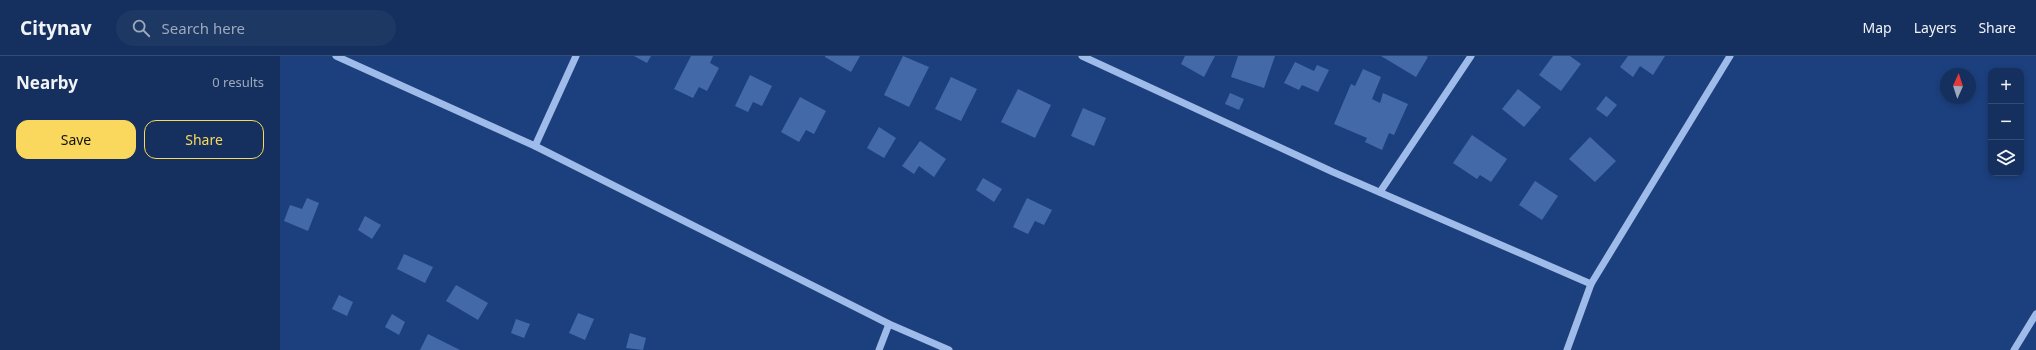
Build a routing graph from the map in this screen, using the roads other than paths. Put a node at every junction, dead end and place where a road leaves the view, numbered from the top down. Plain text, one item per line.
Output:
1 (336, 56) edge
2 (576, 56) edge
3 (1082, 56) edge
4 (1471, 56) edge
5 (1730, 56) edge
6 (535, 146) junction
7 (1380, 192) junction
8 (1591, 284) junction
9 (2036, 314) edge
10 (889, 324) junction
11 (879, 350) edge
12 (949, 350) edge
13 (1567, 350) edge
14 (2014, 350) edge

1 - 6 street
2 - 6 street
3 - 7 street
4 - 7 street
5 - 8 street
6 - 10 street
7 - 8 street
8 - 13 street
9 - 14 street
10 - 11 street
10 - 12 street

